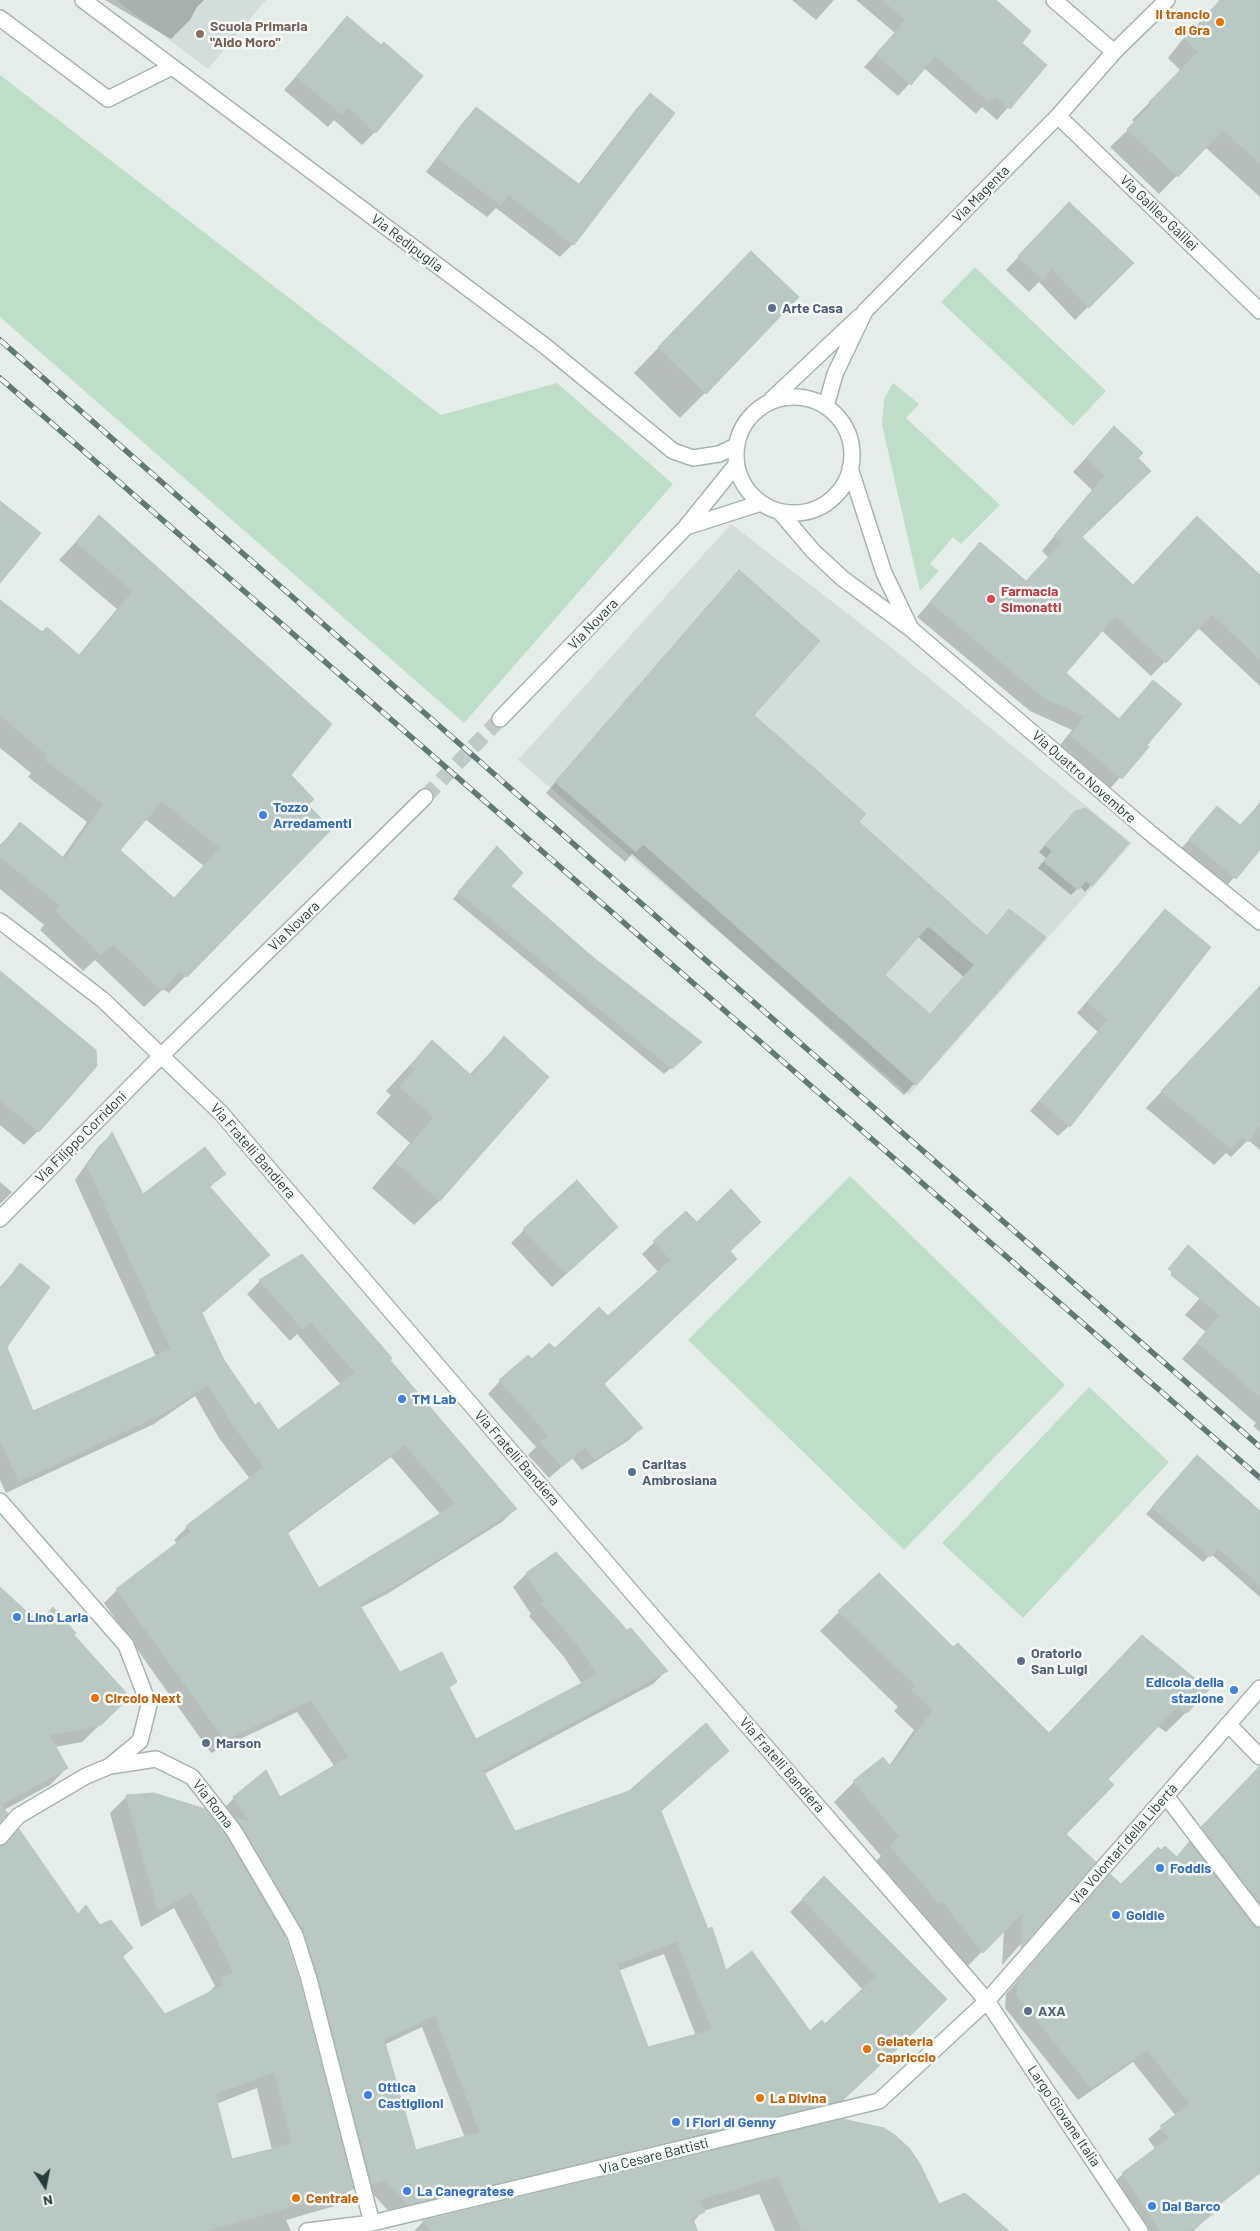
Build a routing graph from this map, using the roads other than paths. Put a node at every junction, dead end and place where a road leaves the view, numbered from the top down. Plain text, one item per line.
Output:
1 (83, 0) edge
2 (1054, 0) edge
3 (1167, 0) edge
4 (0, 18) edge
5 (1114, 52) junction
6 (172, 67) junction
7 (1058, 116) junction
8 (866, 311) junction
9 (1260, 311) edge
10 (770, 402) junction
11 (826, 406) junction
12 (736, 446) junction
13 (736, 465) junction
14 (850, 468) junction
15 (761, 503) junction
16 (779, 511) junction
17 (685, 528) junction
18 (911, 629) junction
19 (500, 719) tunnel mouth
20 (425, 797) tunnel mouth
21 (0, 921) edge
22 (1260, 922) edge
23 (162, 1055) junction
24 (0, 1219) edge
25 (0, 1501) edge
26 (1260, 1688) edge
27 (1228, 1724) junction
28 (1260, 1757) edge
29 (110, 1766) junction
30 (1166, 1796) junction
31 (0, 1837) edge
32 (1260, 1919) edge
33 (987, 2001) junction
34 (390, 2219) junction
35 (372, 2223) junction
36 (307, 2231) edge
37 (401, 2231) edge
38 (1140, 2231) edge

1 - 6 street, Via Redipuglia
2 - 5 street
3 - 5 street, Via Magenta
4 - 6 street
5 - 7 street, Via Magenta
6 - 12 street, Via Redipuglia
7 - 8 street, Via Magenta
7 - 9 street, Via Galileo Galilei
8 - 10 street
8 - 11 street, Via Magenta
10 - 11 street
10 - 12 street
11 - 14 street
12 - 13 street
13 - 15 street
13 - 17 street, Via Novara
14 - 16 street
14 - 18 street, Via Quattro Novembre
15 - 16 street
15 - 17 street, Via Novara
16 - 18 street, Via Quattro Novembre
17 - 19 street, Via Novara
18 - 22 street, Via Quattro Novembre
20 - 23 street, Via Novara
21 - 23 street, Via Fratelli Bandiera
23 - 24 street, Via Filippo Corridoni
23 - 33 street, Via Fratelli Bandiera
25 - 29 street
26 - 27 street, Via Volontari della Libertà
27 - 28 street
27 - 30 street, Via Volontari della Libertà
29 - 31 street
29 - 35 street, Via Roma
30 - 32 street
30 - 33 street, Via Volontari della Libertà
33 - 34 street, Via Cesare Battisti
33 - 38 street, Largo Giovane Italia
34 - 35 street, Via Cesare Battisti
34 - 37 street
35 - 36 street, Via Cesare Battisti

